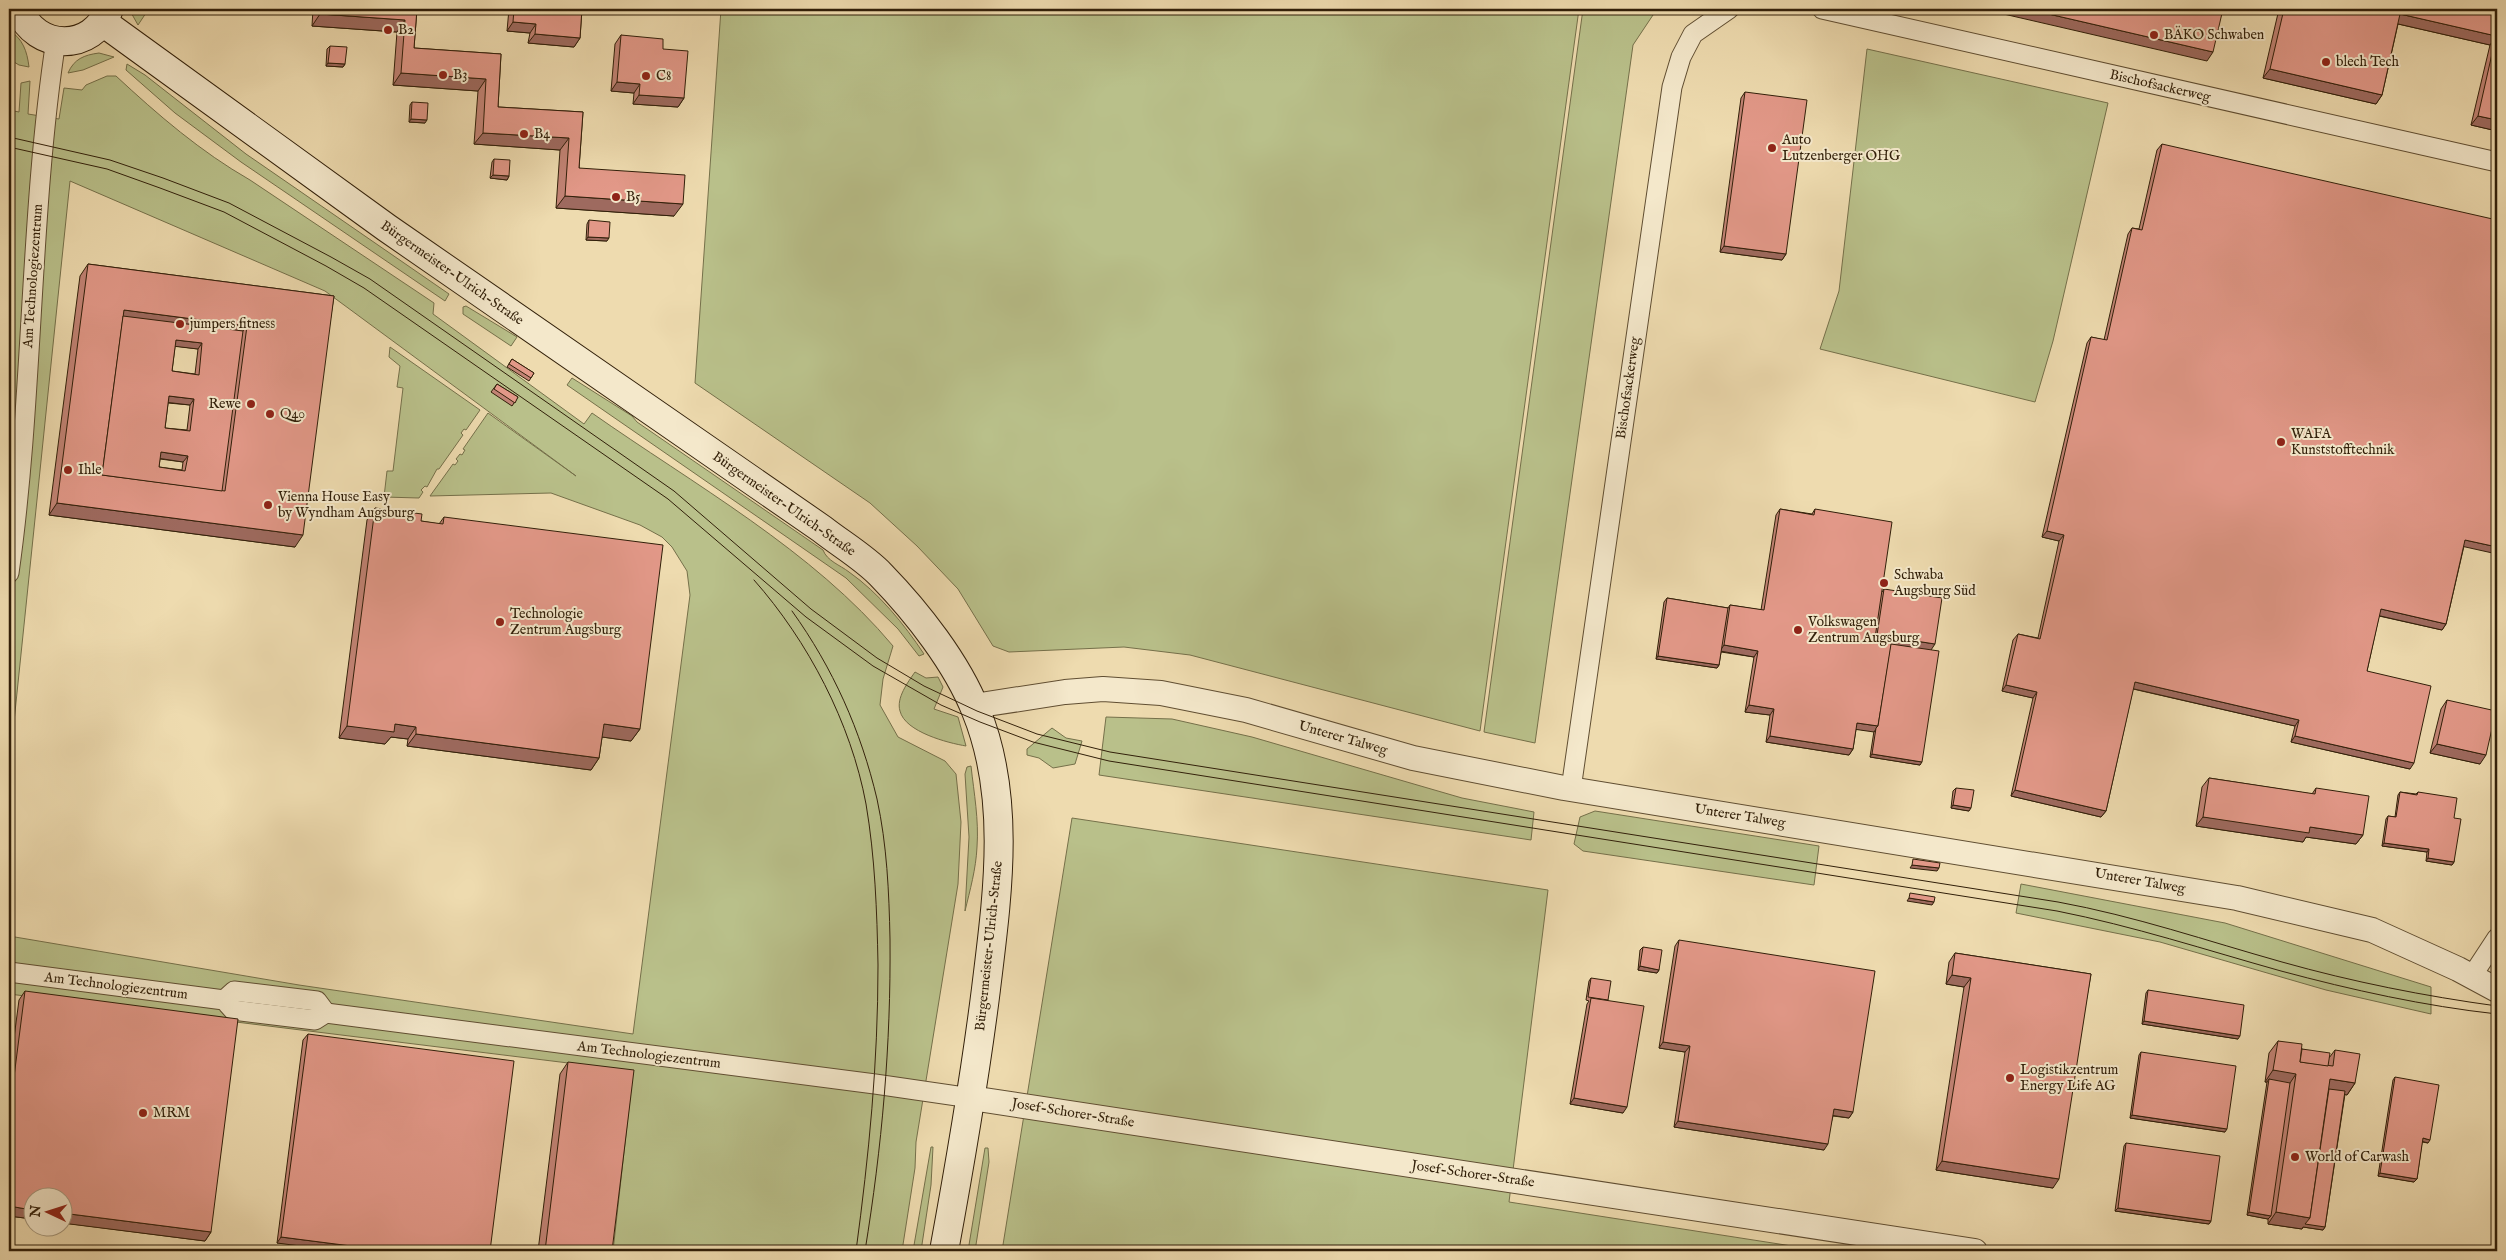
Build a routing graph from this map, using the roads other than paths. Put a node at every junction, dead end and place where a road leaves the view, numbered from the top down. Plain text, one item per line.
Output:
1 (19, 9) edge
2 (1728, 9) edge
3 (1822, 9) edge
4 (106, 16) edge
5 (56, 40) junction
6 (2497, 162) edge
7 (9, 572) edge
8 (974, 706) junction
9 (1571, 789) junction
10 (2497, 938) edge
11 (9, 972) edge
12 (2472, 976) junction
13 (2497, 990) edge
14 (971, 1098) junction
15 (944, 1251) edge
16 (1975, 1251) edge

1 - 5 main road
2 - 9 street, Bischofsackerweg
3 - 6 street, Bischofsackerweg
4 - 5 main road
4 - 8 main road, Bürgermeister-Ulrich-Straße
5 - 7 street, Am Technologiezentrum
8 - 9 street, Unterer Talweg
8 - 14 main road, Bürgermeister-Ulrich-Straße
9 - 12 street, Unterer Talweg
10 - 12 street
11 - 14 street, Am Technologiezentrum
12 - 13 street, Unterer Talweg
14 - 15 main road, Bürgermeister-Ulrich-Straße
14 - 16 street, Josef-Schorer-Straße

